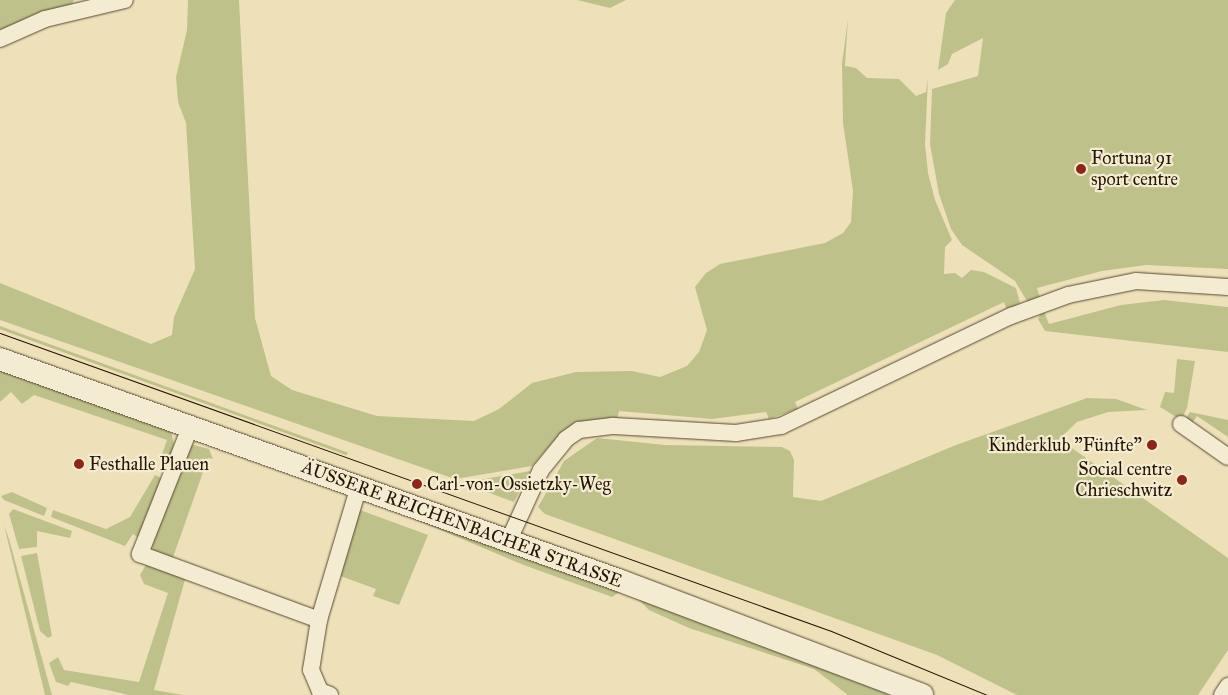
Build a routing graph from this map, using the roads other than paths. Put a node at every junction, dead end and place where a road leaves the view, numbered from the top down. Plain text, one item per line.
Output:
1 (125, 0) edge
2 (0, 40) edge
3 (1228, 287) edge
4 (0, 359) edge
5 (1181, 424) dead end
6 (191, 425) junction
7 (1228, 457) edge
8 (359, 486) junction
9 (508, 542) junction
10 (319, 620) junction
11 (1228, 686) edge
12 (330, 695) edge
13 (922, 695) edge
14 (1222, 695) edge

1 - 2 street
3 - 9 street
4 - 6 street, ÄUSSERE REICHENBACHER STRASSE
5 - 7 street
6 - 8 street, ÄUSSERE REICHENBACHER STRASSE
6 - 10 street
8 - 9 street, ÄUSSERE REICHENBACHER STRASSE
8 - 10 street
9 - 13 street, ÄUSSERE REICHENBACHER STRASSE
10 - 12 street
11 - 14 street

